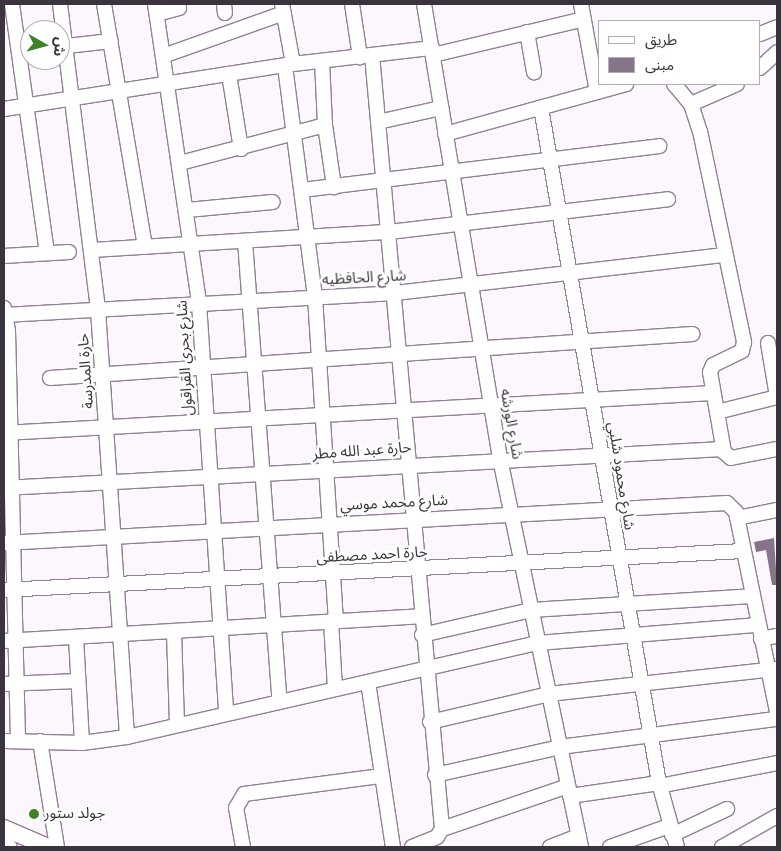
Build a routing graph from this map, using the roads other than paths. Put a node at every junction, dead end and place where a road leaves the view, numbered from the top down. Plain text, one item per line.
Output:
1 (12, 4) edge
2 (60, 4) edge
3 (104, 4) edge
4 (352, 4) edge
5 (424, 4) edge
6 (581, 4) edge
7 (179, 8) dead end
8 (156, 9) edge
9 (283, 9) edge
10 (584, 19) junction
11 (63, 20) edge
12 (776, 31) edge
13 (527, 32) junction
14 (761, 34) edge
15 (111, 42) junction
16 (70, 46) edge
17 (432, 52) junction
18 (777, 52) edge
19 (163, 56) junction
20 (366, 56) junction
21 (322, 61) junction
22 (289, 65) junction
23 (70, 66) edge
24 (761, 67) edge
25 (534, 72) dead end
26 (229, 74) junction
27 (168, 84) junction
28 (622, 85) edge
29 (675, 85) edge
30 (735, 85) edge
31 (119, 91) junction
32 (597, 92) junction
33 (75, 98) junction
34 (691, 104) junction
35 (26, 106) junction
36 (441, 108) junction
37 (541, 108) junction
38 (4, 109) edge
39 (378, 122) junction
40 (324, 125) junction
41 (445, 134) junction
42 (295, 136) junction
43 (659, 146) dead end
44 (241, 149) junction
45 (553, 159) junction
46 (180, 163) junction
47 (452, 175) junction
48 (384, 182) junction
49 (334, 187) junction
50 (302, 190) junction
51 (668, 199) dead end
52 (274, 202) dead end
53 (187, 210) junction
54 (561, 211) junction
55 (460, 225) junction
56 (389, 232) junction
57 (307, 237) junction
58 (245, 241) junction
59 (192, 244) junction
60 (146, 247) junction
61 (92, 250) junction
62 (69, 252) dead end
63 (47, 253) junction
64 (725, 255) junction
65 (4, 256) edge
66 (572, 274) junction
67 (471, 286) junction
68 (395, 293) junction
69 (315, 297) junction
70 (250, 301) junction
71 (199, 303) junction
72 (98, 310) junction
73 (4, 312) edge
74 (692, 334) dead end
75 (583, 342) junction
76 (768, 343) dead end
77 (482, 348) junction
78 (399, 352) junction
79 (319, 358) junction
80 (254, 363) junction
81 (201, 366) junction
82 (102, 374) junction
83 (50, 378) dead end
84 (714, 393) junction
85 (777, 397) edge
86 (592, 398) junction
87 (490, 404) junction
88 (404, 410) junction
89 (717, 412) junction
90 (323, 415) junction
91 (258, 419) junction
92 (205, 422) junction
93 (106, 428) junction
94 (8, 433) edge
95 (723, 449) junction
96 (777, 449) edge
97 (601, 453) junction
98 (500, 459) junction
99 (408, 464) junction
100 (326, 469) junction
101 (262, 474) junction
102 (209, 477) junction
103 (110, 484) junction
104 (8, 488) edge
105 (610, 509) junction
106 (777, 510) edge
107 (512, 514) junction
108 (412, 518) junction
109 (737, 518) junction
110 (330, 523) junction
111 (266, 527) junction
112 (213, 530) junction
113 (114, 537) junction
114 (9, 543) edge
115 (743, 551) junction
116 (618, 560) junction
117 (522, 564) junction
118 (416, 568) junction
119 (333, 573) junction
120 (270, 577) junction
121 (217, 580) junction
122 (117, 585) junction
123 (9, 590) edge
124 (752, 596) junction
125 (627, 604) junction
126 (532, 610) junction
127 (420, 616) junction
128 (333, 621) junction
129 (274, 626) junction
130 (220, 630) junction
131 (760, 632) junction
132 (174, 633) junction
133 (422, 635) junction
134 (121, 636) junction
135 (633, 636) junction
136 (777, 636) edge
137 (76, 638) junction
138 (10, 640) edge
139 (538, 643) junction
140 (424, 669) junction
141 (773, 669) edge
142 (78, 681) junction
143 (368, 682) junction
144 (10, 684) edge
145 (642, 684) junction
146 (336, 689) junction
147 (549, 694) junction
148 (280, 702) junction
149 (777, 712) edge
150 (226, 713) junction
151 (777, 719) edge
152 (430, 722) junction
153 (177, 726) junction
154 (651, 735) junction
155 (127, 737) junction
156 (4, 741) edge
157 (18, 741) junction
158 (40, 741) junction
159 (82, 743) junction
160 (560, 747) junction
161 (777, 763) edge
162 (435, 775) junction
163 (380, 776) junction
164 (659, 784) junction
165 (569, 791) junction
166 (727, 809) dead end
167 (777, 816) edge
168 (4, 828) edge
169 (442, 829) junction
170 (673, 836) edge
171 (580, 842) edge
172 (4, 845) edge
173 (728, 846) edge
174 (9, 847) edge
175 (48, 847) edge
176 (57, 847) edge
177 (243, 847) edge
178 (393, 847) edge
179 (412, 847) edge
180 (550, 847) edge
181 (610, 847) edge

1 - 35 street
2 - 11 street, حارة المدرسة
3 - 15 street
4 - 20 street
5 - 17 street, شارع الورشه
6 - 10 street
7 - 8 street
8 - 19 street, شارع بحري القراقول
9 - 19 street
9 - 22 street
10 - 13 street
10 - 32 street
12 - 14 street
13 - 17 street
13 - 25 street
15 - 16 street
15 - 31 street
17 - 20 street
17 - 36 street, شارع الورشه
18 - 24 street
19 - 27 street, شارع بحري القراقول
20 - 21 street
20 - 39 street
21 - 22 street
21 - 40 street
22 - 26 street
22 - 42 street
23 - 33 street, حارة المدرسة
26 - 27 street
26 - 44 street
27 - 31 street
27 - 46 street, شارع بحري القراقول
28 - 32 street
29 - 34 street
30 - 34 street
31 - 33 street
31 - 60 street
32 - 37 street
33 - 35 street
33 - 61 street, حارة المدرسة
34 - 64 street
35 - 38 street
35 - 63 street
36 - 39 street
36 - 41 street, شارع الورشه
37 - 41 street
37 - 45 street, شارع محمود شلبي
39 - 48 street
40 - 42 street
40 - 49 street
41 - 47 street, شارع الورشه
42 - 44 street
42 - 50 street
43 - 45 street
44 - 46 street
45 - 47 street
45 - 54 street, شارع محمود شلبي
46 - 53 street, شارع بحري القراقول
47 - 48 street
47 - 55 street, شارع الورشه
48 - 49 street
48 - 56 street
49 - 50 street
50 - 57 street
51 - 54 street
52 - 53 street
53 - 59 street, شارع بحري القراقول
54 - 55 street
54 - 66 street, شارع محمود شلبي
55 - 56 street
55 - 67 street, شارع الورشه
56 - 57 street
56 - 68 street
57 - 58 street
57 - 69 street
58 - 59 street
58 - 70 street
59 - 60 street
59 - 71 street, شارع بحري القراقول
60 - 61 street
61 - 72 street, حارة المدرسة
62 - 63 street
63 - 65 street
64 - 66 street, شارع الحافظيه
64 - 84 street
66 - 67 street, شارع الحافظيه
66 - 75 street, شارع محمود شلبي
67 - 68 street, شارع الحافظيه
67 - 77 street, شارع الورشه
68 - 69 street, شارع الحافظيه
68 - 78 street
69 - 70 street, شارع الحافظيه
69 - 79 street
70 - 71 street, شارع الحافظيه
70 - 80 street
71 - 72 street, شارع الحافظيه
71 - 81 street, شارع بحري القراقول
72 - 73 street, شارع الحافظيه
72 - 82 street, حارة المدرسة
73 - 94 street
74 - 75 street
75 - 77 street
75 - 86 street, شارع محمود شلبي
76 - 85 street
77 - 78 street
77 - 87 street, شارع الورشه
78 - 79 street
78 - 88 street
79 - 80 street
79 - 90 street
80 - 81 street
80 - 91 street
81 - 82 street
81 - 92 street, شارع بحري القراقول
82 - 83 street
82 - 93 street, حارة المدرسة
84 - 86 street
84 - 89 street
85 - 89 street
86 - 87 street
86 - 97 street, شارع محمود شلبي
87 - 88 street
87 - 98 street, شارع الورشه
88 - 90 street
88 - 99 street
89 - 95 street
90 - 91 street
90 - 100 street
91 - 92 street
91 - 101 street
92 - 93 street
92 - 102 street, شارع بحري القراقول
93 - 94 street
93 - 103 street, حارة المدرسة
94 - 104 street
95 - 96 street, حارة عبد الله مطر
95 - 97 street, حارة عبد الله مطر
97 - 98 street, حارة عبد الله مطر
97 - 105 street, شارع محمود شلبي
98 - 99 street, حارة عبد الله مطر
98 - 107 street, شارع الورشه
99 - 100 street, حارة عبد الله مطر
99 - 108 street
100 - 101 street, حارة عبد الله مطر
100 - 110 street
101 - 102 street, حارة عبد الله مطر
101 - 111 street
102 - 103 street, حارة عبد الله مطر
102 - 112 street, شارع بحري القراقول
103 - 104 street, حارة عبد الله مطر
103 - 113 street, حارة المدرسة
104 - 114 street
105 - 107 street, شارع محمد موسي
105 - 109 street, شارع محمد موسي
105 - 116 street, شارع محمود شلبي
106 - 109 street
107 - 108 street, شارع محمد موسي
107 - 117 street, شارع الورشه
108 - 110 street, شارع محمد موسي
108 - 118 street
109 - 115 street
110 - 111 street, شارع محمد موسي
110 - 119 street
111 - 112 street, شارع محمد موسي
111 - 120 street
112 - 113 street, شارع محمد موسي
112 - 121 street, شارع بحري القراقول
113 - 114 street, شارع محمد موسي
113 - 122 street, حارة المدرسة
114 - 123 street
115 - 116 street, حارة احمد مصطفى
115 - 124 street
116 - 117 street, حارة احمد مصطفى
116 - 125 street, شارع محمود شلبي
117 - 118 street, حارة احمد مصطفى
117 - 126 street, شارع الورشه
118 - 119 street, حارة احمد مصطفى
118 - 127 street
119 - 120 street, حارة احمد مصطفى
119 - 128 street
120 - 121 street, حارة احمد مصطفى
120 - 129 street
121 - 122 street, حارة احمد مصطفى
121 - 130 street, شارع بحري القراقول
122 - 123 street, حارة احمد مصطفى
122 - 134 street, حارة المدرسة
123 - 138 street
124 - 125 street
124 - 131 street
125 - 126 street
125 - 135 street, شارع محمود شلبي
126 - 133 street
126 - 139 street, شارع الورشه
127 - 128 street
127 - 133 street
128 - 129 street
128 - 146 street
129 - 130 street
129 - 148 street
130 - 132 street
130 - 150 street, شارع بحري القراقول
131 - 135 street
131 - 136 street
131 - 141 street
132 - 134 street
132 - 153 street
133 - 140 street
134 - 137 street
134 - 155 street, حارة المدرسة
135 - 139 street
135 - 145 street, شارع محمود شلبي
137 - 138 street
137 - 142 street
138 - 144 street
139 - 140 street
139 - 147 street, شارع الورشه
140 - 143 street
140 - 152 street
141 - 145 street
141 - 149 street
142 - 144 street
142 - 159 street
143 - 146 street
143 - 163 street
144 - 157 street
145 - 147 street
145 - 154 street, شارع محمود شلبي
146 - 148 street
147 - 152 street
147 - 160 street, شارع الورشه
148 - 150 street
150 - 153 street
151 - 154 street
152 - 162 street
153 - 155 street
154 - 160 street
154 - 164 street, شارع محمود شلبي
155 - 159 street
156 - 157 street
157 - 158 street
158 - 159 street
158 - 176 street
160 - 162 street
160 - 165 street, شارع الورشه
161 - 164 street
162 - 169 street
163 - 177 street
163 - 178 street
164 - 165 street
164 - 170 street, شارع محمود شلبي
165 - 169 street
165 - 171 street, شارع الورشه
166 - 170 street
167 - 173 street
168 - 175 main road
169 - 179 street
170 - 181 street
171 - 180 street
172 - 174 main road

